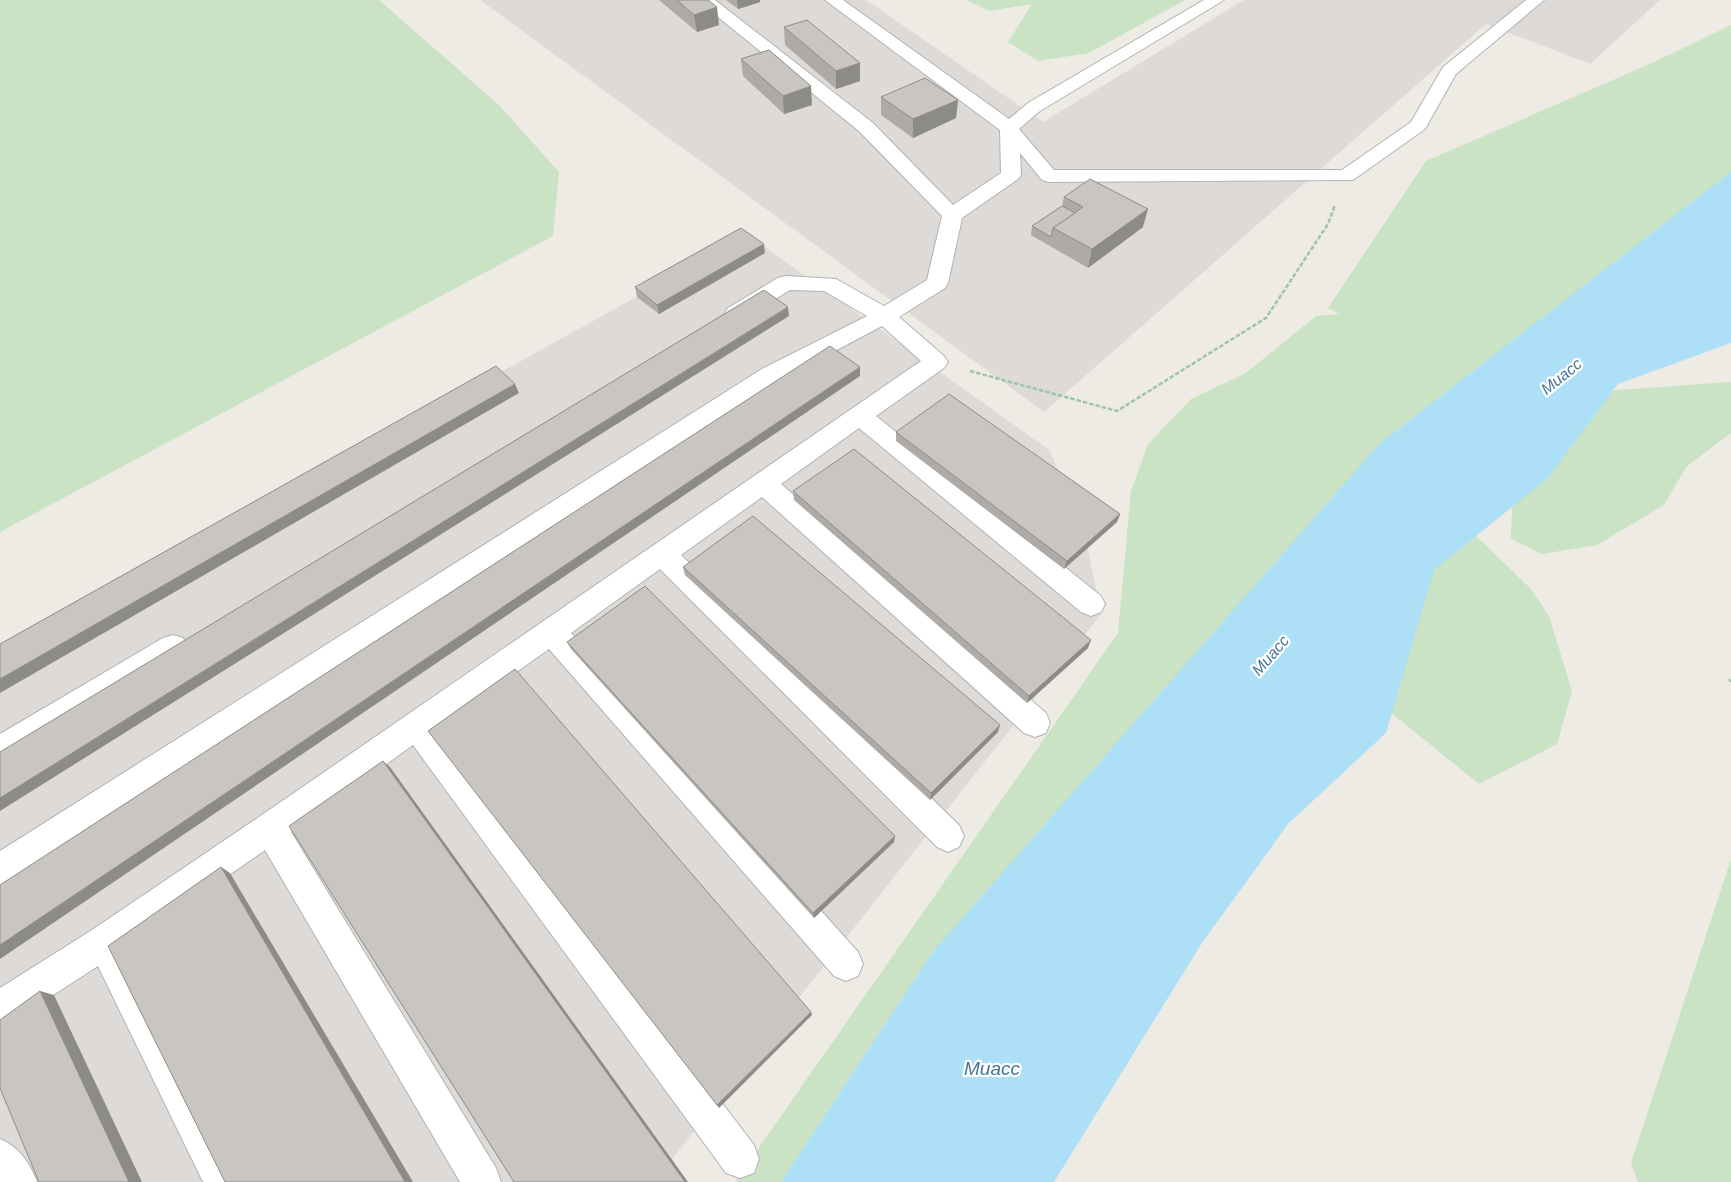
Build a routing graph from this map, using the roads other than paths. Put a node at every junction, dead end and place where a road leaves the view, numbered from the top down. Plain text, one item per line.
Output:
1 (705, 0) edge
2 (832, 0) edge
3 (1216, 0) edge
4 (1536, 0) edge
5 (1009, 128) junction
6 (952, 215) junction
7 (884, 316) junction
8 (718, 324) edge
9 (859, 415) junction
10 (763, 483) junction
11 (662, 554) junction
12 (1091, 604) dead end
13 (551, 631) junction
14 (197, 633) edge
15 (1035, 723) dead end
16 (417, 726) junction
17 (0, 750) edge
18 (270, 828) junction
19 (948, 836) dead end
20 (0, 870) edge
21 (104, 942) junction
22 (846, 964) dead end
23 (0, 1008) edge
24 (0, 1158) edge
25 (740, 1159) dead end
26 (18, 1182) edge
27 (224, 1182) edge
28 (482, 1182) edge

1 - 6 lane
2 - 5 lane
3 - 5 lane
4 - 5 lane
5 - 6 lane
6 - 7 lane
7 - 8 lane
7 - 9 lane
7 - 20 lane
9 - 10 lane
9 - 12 lane
10 - 11 lane
10 - 15 lane
11 - 13 lane
11 - 19 lane
13 - 16 lane
13 - 22 lane
14 - 17 lane
16 - 18 lane
16 - 25 lane
18 - 21 lane
18 - 28 lane
21 - 23 lane
21 - 27 lane
24 - 26 lane

